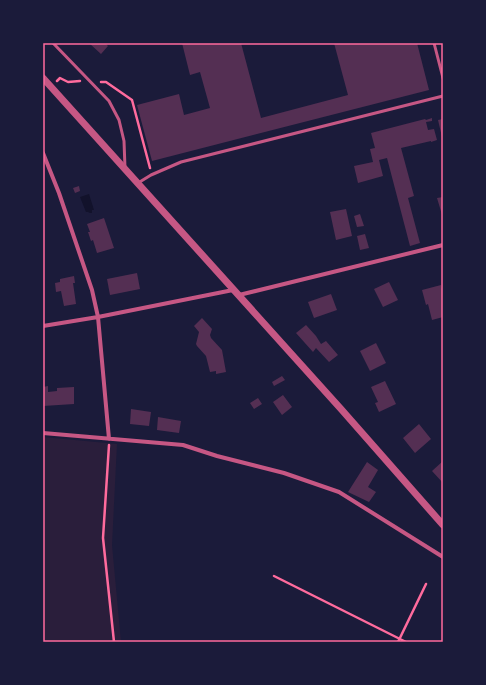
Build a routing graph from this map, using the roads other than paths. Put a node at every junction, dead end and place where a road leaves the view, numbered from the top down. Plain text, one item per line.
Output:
1 (53, 43) edge
2 (434, 43) edge
3 (43, 78) edge
4 (443, 78) edge
5 (443, 96) edge
6 (43, 153) edge
7 (126, 170) junction
8 (138, 183) junction
9 (443, 245) edge
10 (236, 292) junction
11 (98, 317) junction
12 (43, 326) edge
13 (43, 433) edge
14 (109, 439) junction
15 (443, 525) edge
16 (443, 557) edge

1 - 7 lane
2 - 4 lane
3 - 7 street
5 - 8 lane
6 - 11 street
7 - 8 street
8 - 10 street
9 - 10 street
10 - 11 street
10 - 15 street
11 - 12 street
11 - 14 street
13 - 14 street
14 - 16 street

